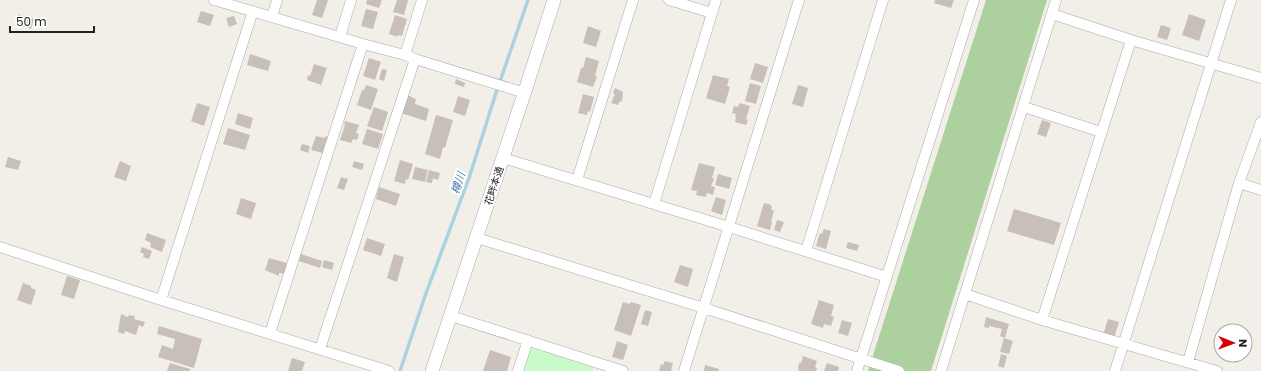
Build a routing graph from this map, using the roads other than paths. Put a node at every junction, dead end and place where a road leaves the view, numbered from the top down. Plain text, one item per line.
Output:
1 (214, 0) edge
2 (278, 0) edge
3 (351, 0) edge
4 (422, 0) edge
5 (554, 0) edge
6 (633, 0) edge
7 (669, 0) edge
8 (716, 0) edge
9 (799, 0) edge
10 (883, 0) edge
11 (974, 0) edge
12 (1056, 0) edge
13 (1231, 0) edge
14 (253, 12) junction
15 (712, 13) junction
16 (1052, 14) junction
17 (272, 17) junction
18 (340, 37) junction
19 (1131, 40) junction
20 (363, 44) junction
21 (410, 57) junction
22 (1212, 63) junction
23 (1261, 78) edge
24 (525, 92) junction
25 (1024, 107) junction
26 (1261, 122) edge
27 (1101, 132) junction
28 (503, 158) junction
29 (577, 180) junction
30 (1239, 183) junction
31 (1261, 190) edge
32 (654, 204) junction
33 (729, 227) junction
34 (477, 238) junction
35 (0, 247) edge
36 (806, 252) junction
37 (887, 277) junction
38 (965, 294) junction
39 (161, 300) junction
40 (704, 308) junction
41 (451, 316) junction
42 (1042, 320) junction
43 (270, 333) junction
44 (528, 340) junction
45 (1123, 343) junction
46 (320, 349) junction
47 (861, 359) junction
48 (1188, 362) junction
49 (601, 368) edge
50 (389, 371) edge
51 (432, 371) edge
52 (518, 371) edge
53 (623, 371) edge
54 (684, 371) edge
55 (857, 371) edge
56 (899, 371) edge
57 (941, 371) edge
58 (1115, 371) edge
59 (1217, 371) edge

1 - 14 street
2 - 17 street
3 - 18 street
4 - 21 street
5 - 24 street, 花畔本通
6 - 29 street
7 - 15 street
8 - 15 street
9 - 33 street
10 - 36 street
11 - 37 street
12 - 16 street
13 - 22 street
14 - 17 street
14 - 39 street
15 - 32 street
16 - 19 street
16 - 25 street
17 - 18 street
18 - 20 street
19 - 22 street
19 - 27 street
20 - 21 street
20 - 43 street
21 - 24 street
21 - 46 street
22 - 23 street
22 - 45 street
24 - 28 street, 花畔本通
25 - 27 street
25 - 38 street
26 - 30 street
27 - 42 street
28 - 29 street
28 - 34 street, 花畔本通
29 - 32 street
30 - 31 street
30 - 48 street
32 - 33 street
33 - 36 street
33 - 40 street
34 - 40 street
34 - 41 street, 花畔本通
35 - 39 street
36 - 37 street
37 - 47 street
38 - 42 street
38 - 57 street
39 - 43 street
40 - 47 street
40 - 54 street
41 - 44 street
41 - 51 street, 花畔本通
42 - 45 street
43 - 46 street
44 - 49 street
44 - 52 street
45 - 48 street
45 - 58 street
46 - 50 street
47 - 55 street
47 - 56 street
48 - 59 street
49 - 53 street

